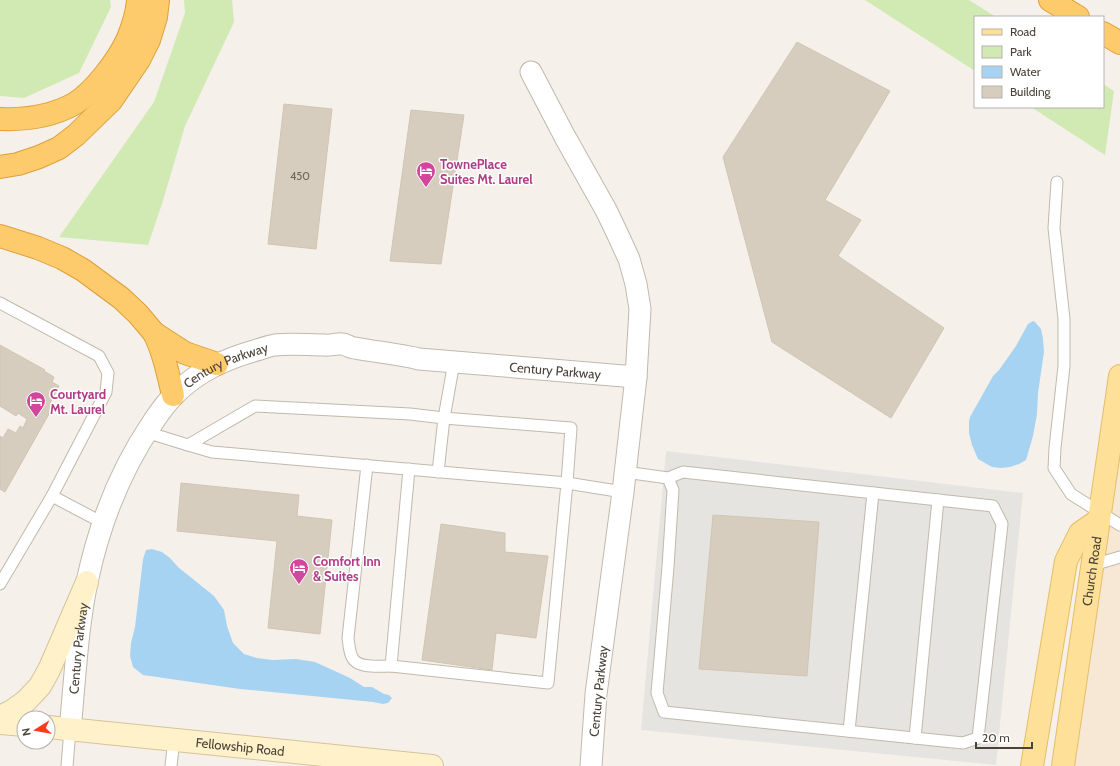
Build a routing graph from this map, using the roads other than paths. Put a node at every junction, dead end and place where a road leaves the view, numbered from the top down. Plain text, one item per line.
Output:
1 (138, 0) edge
2 (158, 0) edge
3 (1050, 0) edge
4 (1076, 16) edge
5 (1104, 34) edge
6 (1120, 44) edge
7 (531, 72) dead end
8 (0, 119) edge
9 (0, 167) edge
10 (1057, 182) dead end
11 (0, 236) edge
12 (0, 303) edge
13 (154, 333) junction
14 (454, 362) junction
15 (217, 364) junction
16 (1120, 376) edge
17 (636, 377) junction
18 (174, 395) junction
19 (444, 418) junction
20 (146, 432) junction
21 (188, 445) junction
22 (366, 465) junction
23 (408, 469) junction
24 (438, 472) junction
25 (668, 478) junction
26 (624, 482) junction
27 (567, 483) junction
28 (873, 493) junction
29 (52, 496) junction
30 (938, 500) junction
31 (1107, 519) edge
32 (103, 523) junction
33 (1120, 557) edge
34 (1093, 564) junction
35 (87, 582) junction
36 (0, 584) edge
37 (391, 666) junction
38 (0, 717) edge
39 (0, 723) edge
40 (16, 724) edge
41 (56, 729) edge
42 (70, 730) junction
43 (849, 731) junction
44 (915, 738) junction
45 (174, 740) junction
46 (67, 766) edge
47 (171, 766) edge
48 (432, 766) edge
49 (591, 766) edge
50 (1032, 766) edge
51 (1064, 766) edge

1 - 8 highway
2 - 9 highway
3 - 4 highway
5 - 6 highway
7 - 17 street, Century Parkway
10 - 31 lane
11 - 13 highway
12 - 29 lane
13 - 15 highway
13 - 18 highway
14 - 15 street, Century Parkway
14 - 17 street, Century Parkway
14 - 19 lane
15 - 18 street, Century Parkway
16 - 31 main road, Church Road
17 - 26 street, Century Parkway
18 - 20 street, Century Parkway
19 - 21 lane
19 - 24 lane
19 - 27 lane
20 - 21 lane
20 - 32 street, Century Parkway
21 - 22 lane
22 - 23 lane
22 - 37 lane
23 - 24 lane
23 - 37 lane
24 - 27 lane
25 - 26 lane
25 - 28 lane
25 - 43 lane
26 - 27 lane
26 - 49 street, Century Parkway
27 - 37 lane
28 - 30 lane
28 - 43 lane
29 - 32 lane
29 - 36 lane
30 - 44 lane
30 - 44 lane
31 - 34 main road, Church Road
31 - 50 main road
32 - 35 street, Century Parkway
33 - 34 lane
34 - 51 main road, Church Road
35 - 38 street
35 - 42 street, Century Parkway
39 - 40 street
41 - 42 street, Fellowship Road
42 - 45 street, Fellowship Road
42 - 46 lane
43 - 44 lane
45 - 47 lane
45 - 48 street, Fellowship Road

